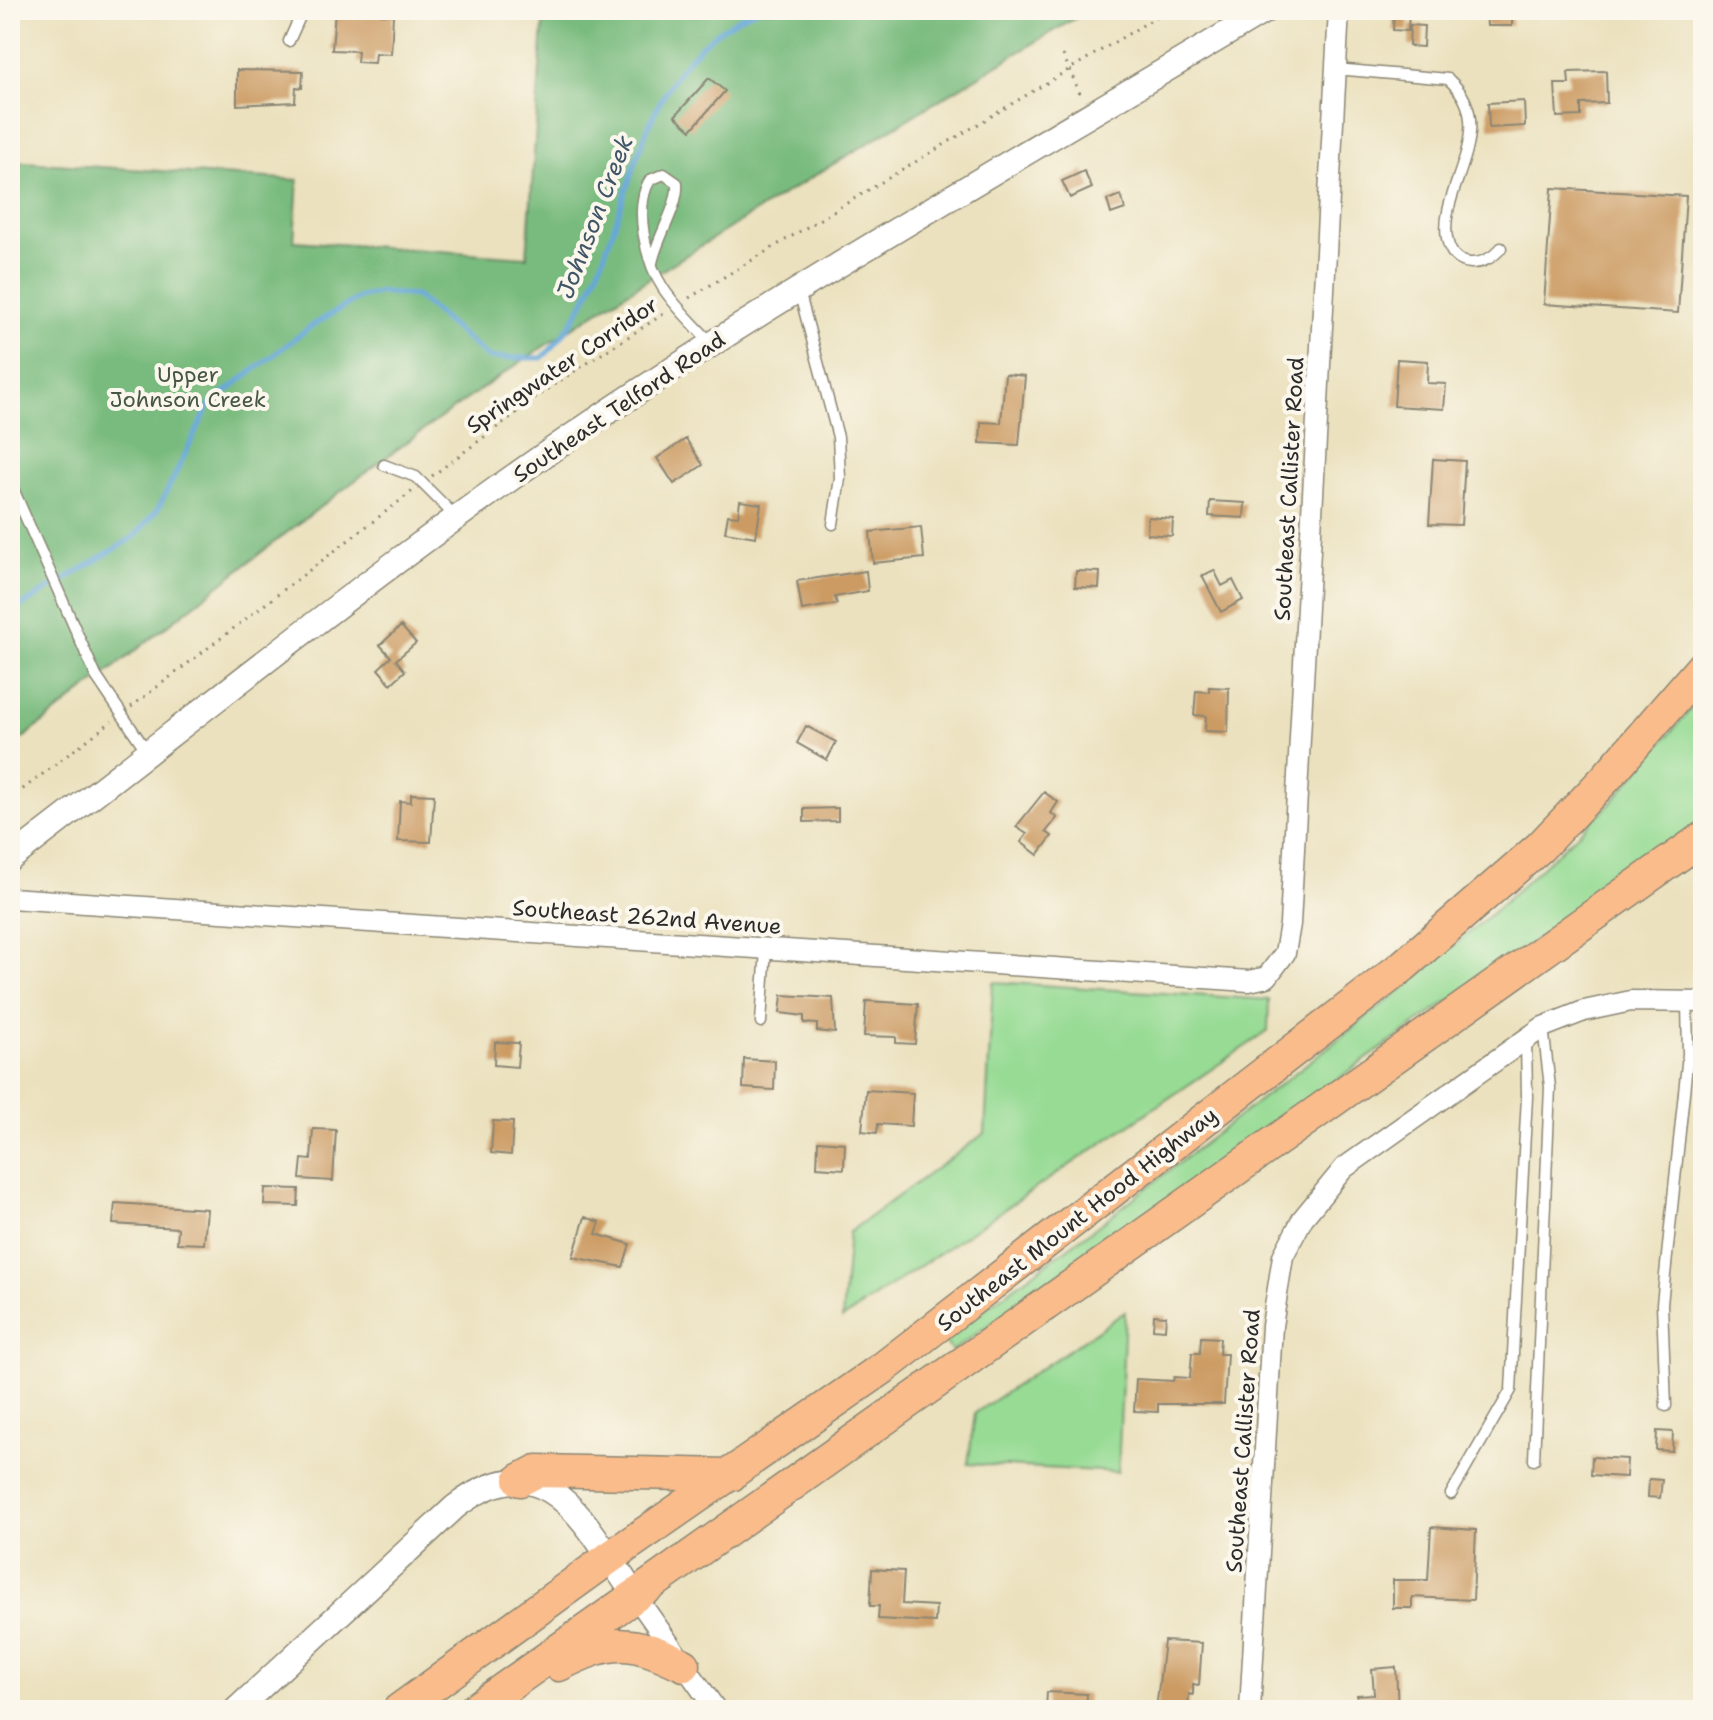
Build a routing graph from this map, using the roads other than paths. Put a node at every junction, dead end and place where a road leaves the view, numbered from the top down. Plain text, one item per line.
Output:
1 (303, 10) edge
2 (1266, 10) edge
3 (1339, 10) edge
4 (289, 41) dead end
5 (1336, 69) junction
6 (1501, 248) dead end
7 (652, 263) junction
8 (799, 291) junction
9 (712, 344) junction
10 (384, 465) dead end
11 (10, 482) edge
12 (457, 518) junction
13 (833, 524) dead end
14 (1703, 666) edge
15 (148, 753) junction
16 (1703, 838) edge
17 (10, 859) edge
18 (10, 898) edge
19 (766, 949) junction
20 (1277, 968) joint
21 (1695, 1002) edge
22 (761, 1022) dead end
23 (1543, 1027) junction
24 (1526, 1039) junction
25 (883, 1368) junction
26 (1666, 1406) dead end
27 (1534, 1460) dead end
28 (731, 1475) junction
29 (520, 1480) junction
30 (1451, 1494) dead end
31 (609, 1558) junction
32 (634, 1594) junction
33 (684, 1665) junction
34 (483, 1704) edge
35 (236, 1710) edge
36 (399, 1710) edge
37 (427, 1710) edge
38 (716, 1710) edge
39 (1250, 1710) edge

1 - 4 lane
2 - 8 street, Southeast Telford Road
3 - 5 street, Southeast Callister Road
5 - 6 lane
5 - 20 street, Southeast Callister Road
7 - 7 lane
7 - 9 lane
8 - 9 street, Southeast Telford Road
8 - 13 lane
9 - 12 street, Southeast Telford Road
10 - 12 lane
11 - 15 lane
12 - 15 street, Southeast Telford Road
14 - 25 highway, Southeast Mount Hood Highway
15 - 17 street, Southeast Telford Road
16 - 32 highway, Southeast Mount Hood Highway
18 - 19 street, Southeast 262nd Avenue
19 - 20 street, Southeast 262nd Avenue
19 - 22 lane
21 - 23 street
21 - 26 lane
23 - 24 street
23 - 27 lane
24 - 30 lane
24 - 39 street, Southeast Callister Road
25 - 28 highway, Southeast Mount Hood Highway
25 - 32 highway
28 - 29 highway
28 - 31 highway, Southeast Mount Hood Highway
29 - 31 street
29 - 35 street
31 - 32 street
31 - 36 highway, Southeast Mount Hood Highway
31 - 37 highway
32 - 33 street
32 - 34 highway, Southeast Mount Hood Highway
33 - 34 highway
33 - 38 street

